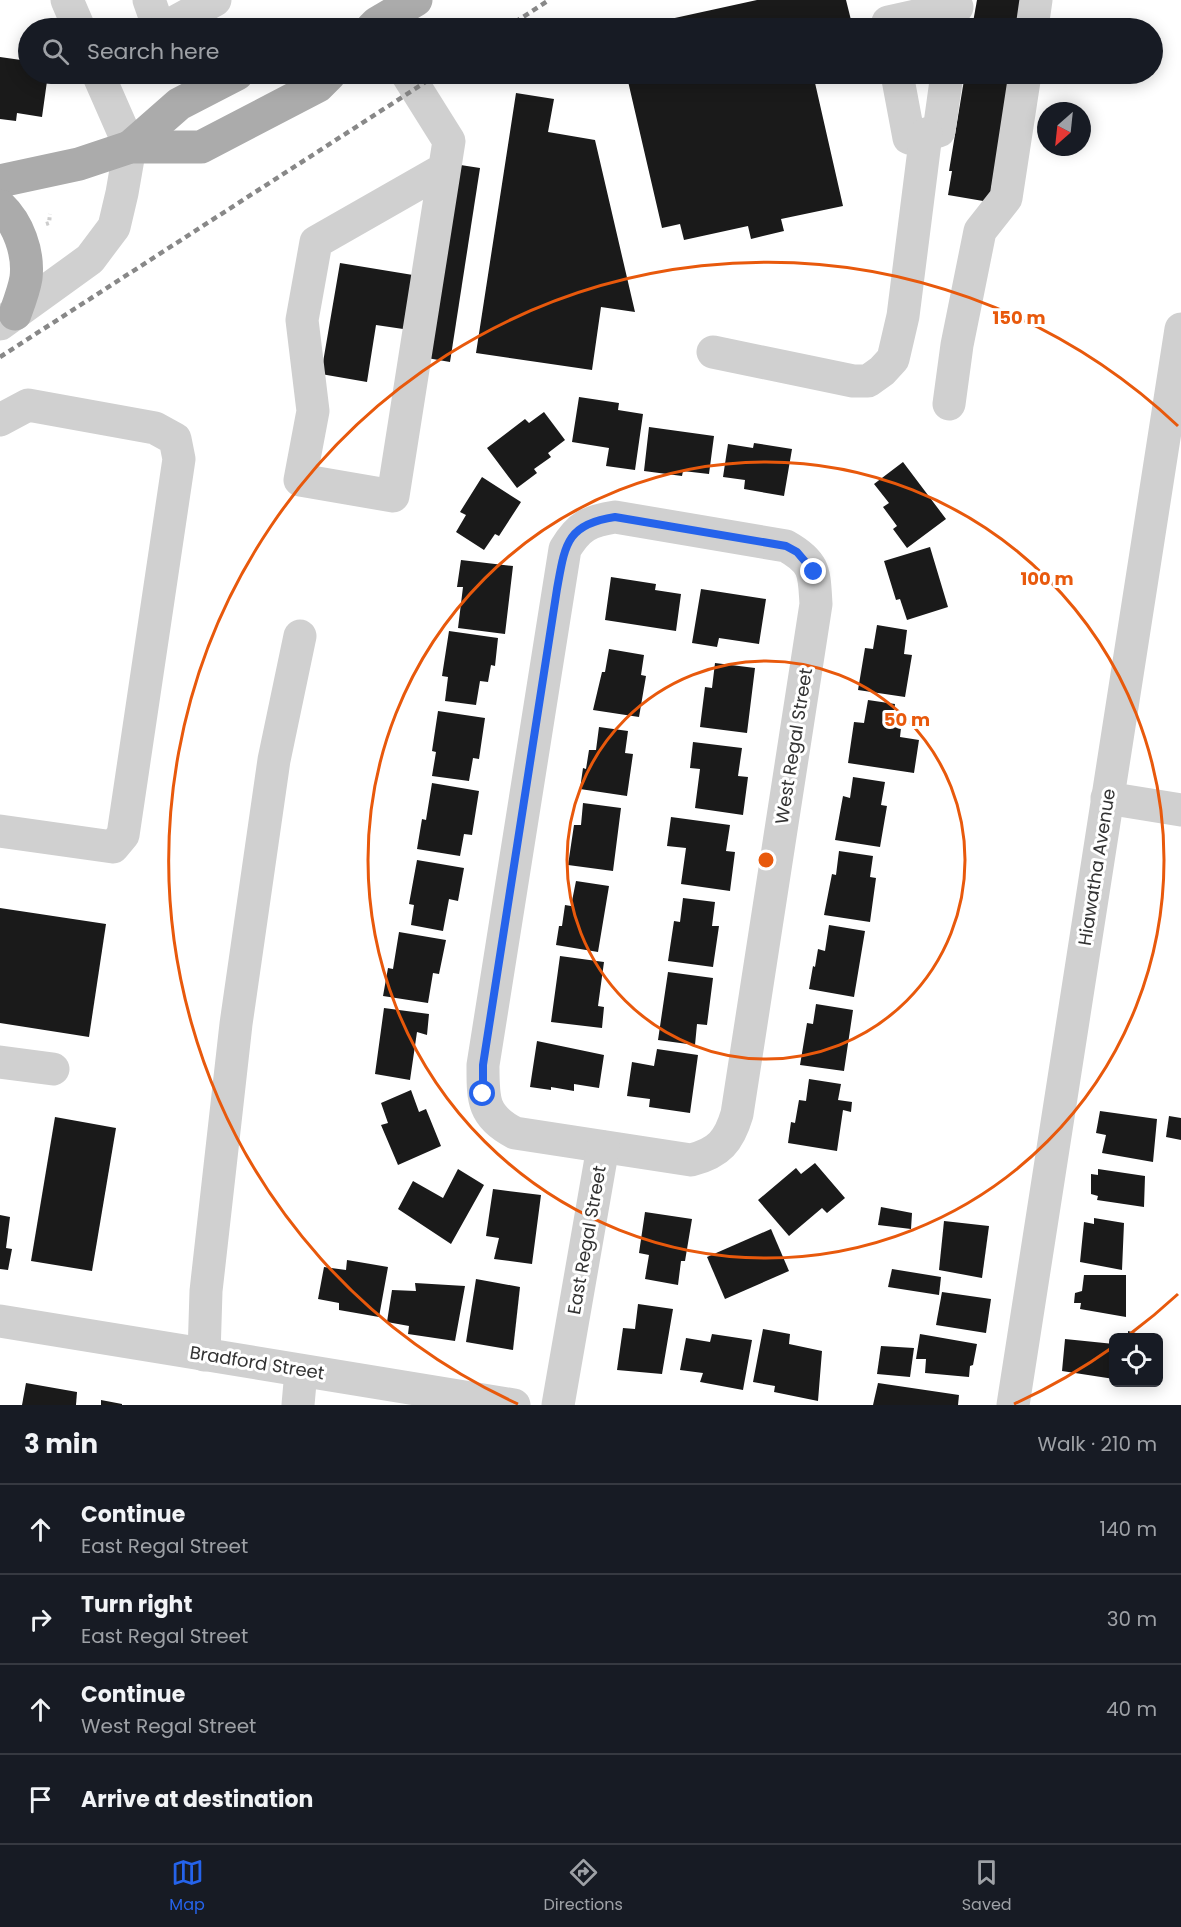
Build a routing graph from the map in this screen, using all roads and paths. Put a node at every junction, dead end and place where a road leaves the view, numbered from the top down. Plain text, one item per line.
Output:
1 (67, 0) edge
2 (149, 0) edge
3 (214, 0) edge
4 (416, 0) edge
5 (1036, 0) edge
6 (956, 12) edge
7 (75, 18) edge
8 (155, 18) edge
9 (182, 18) edge
10 (386, 18) edge
11 (915, 18) edge
12 (1033, 18) edge
13 (102, 84) edge
14 (218, 84) edge
15 (320, 84) edge
16 (412, 84) edge
17 (899, 84) edge
18 (946, 84) edge
19 (1023, 84) edge
20 (926, 134) junction
21 (130, 147) junction
22 (444, 170) junction
23 (0, 181) edge
24 (0, 206) edge
25 (8, 319) edge
26 (1181, 329) edge
27 (713, 352) dead end
28 (949, 404) dead end
29 (0, 420) edge
30 (686, 528) joint
31 (300, 636) dead end
32 (1107, 798) junction
33 (1181, 810) edge
34 (0, 831) edge
35 (0, 1062) edge
36 (52, 1069) dead end
37 (603, 1147) junction
38 (0, 1322) edge
39 (204, 1355) junction
40 (301, 1371) junction
41 (298, 1405) edge
42 (514, 1405) edge
43 (558, 1405) edge
44 (1013, 1405) edge

1 - 7 street
2 - 8 street
3 - 9 street
4 - 10 main road
5 - 12 street
6 - 11 street
13 - 21 street
14 - 21 main road
15 - 21 main road
16 - 22 street
17 - 20 street
18 - 20 street
19 - 28 street
20 - 27 street
21 - 23 main road
21 - 25 street
22 - 22 street
24 - 25 main road
26 - 32 street, Hiawatha Avenue
29 - 34 street
30 - 37 street, East Regal Street
30 - 37 street, West Regal Street
31 - 39 street
32 - 33 street
32 - 44 street, Hiawatha Avenue
35 - 36 street
37 - 43 street, East Regal Street
38 - 39 street, Bradford Street
39 - 40 street, Bradford Street
40 - 41 street
40 - 42 street, Bradford Street

